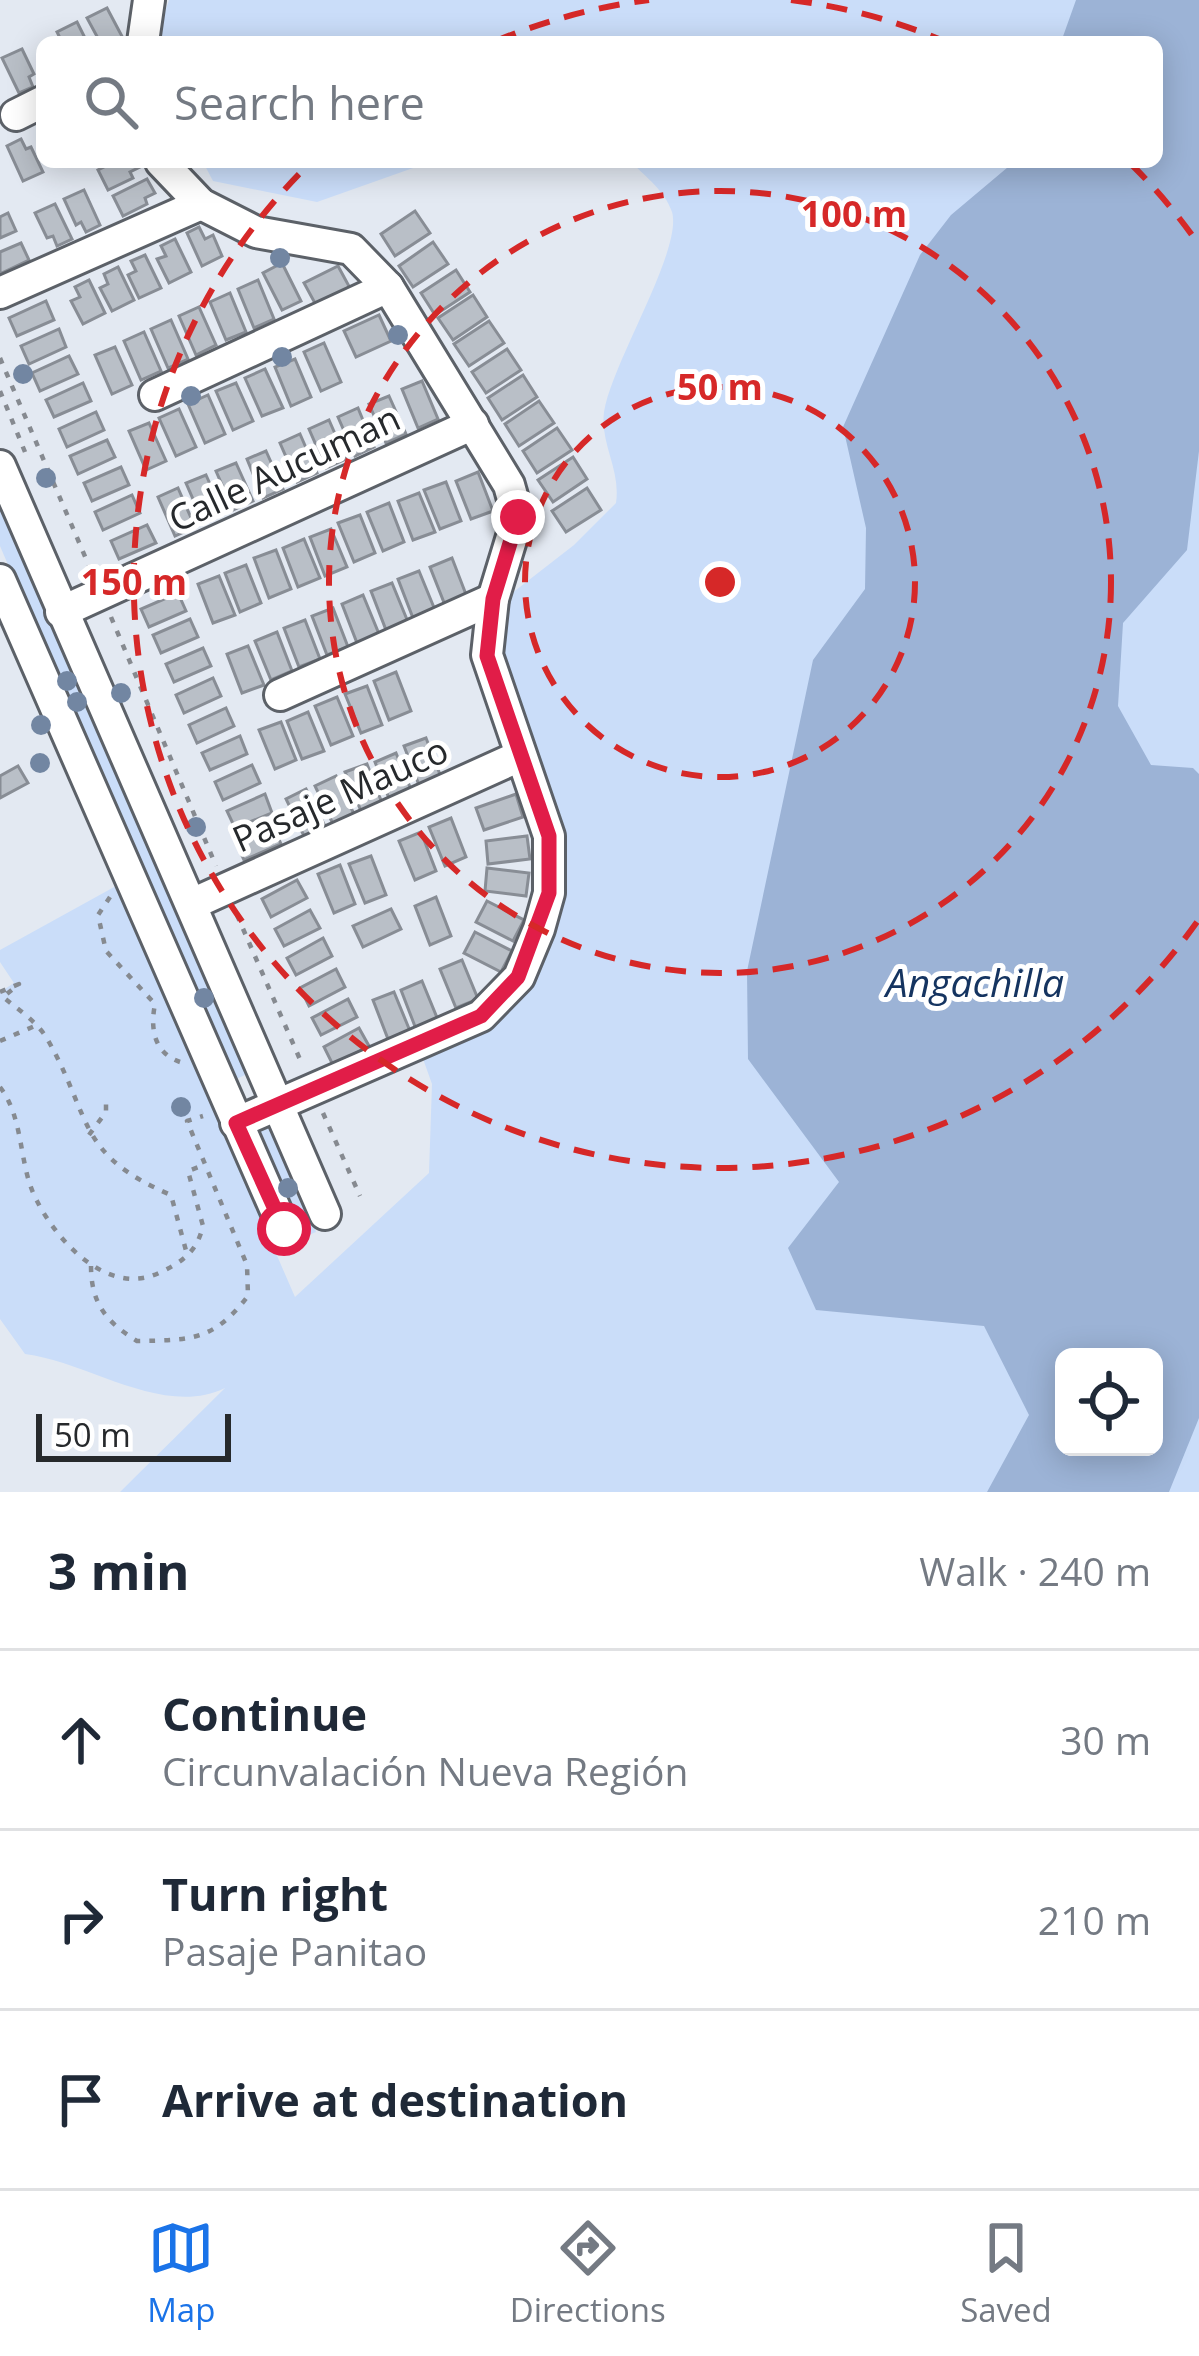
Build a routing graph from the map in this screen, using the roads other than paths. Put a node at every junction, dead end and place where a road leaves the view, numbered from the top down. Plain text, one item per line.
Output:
1 (149, 0) edge
2 (144, 36) edge
3 (167, 168) edge
4 (201, 204) junction
5 (388, 287) junction
6 (0, 292) edge
7 (154, 395) dead end
8 (473, 424) junction
9 (0, 466) edge
10 (0, 580) edge
11 (493, 599) junction
12 (62, 612) junction
13 (11, 638) edge
14 (280, 695) dead end
15 (520, 756) junction
16 (192, 904) junction
17 (278, 1104) junction
18 (236, 1123) junction
19 (325, 1214) dead end
20 (284, 1229) dead end

1 - 2 street
3 - 4 street
4 - 5 street
4 - 6 street
5 - 7 street
5 - 8 street
8 - 11 street
8 - 12 street, Calle Aucuman
9 - 12 street
10 - 13 street
11 - 14 street
11 - 15 street
12 - 16 street
13 - 18 street
15 - 16 street, Pasaje Mauco
15 - 17 street
16 - 17 street
17 - 18 street
17 - 19 street
18 - 20 street

